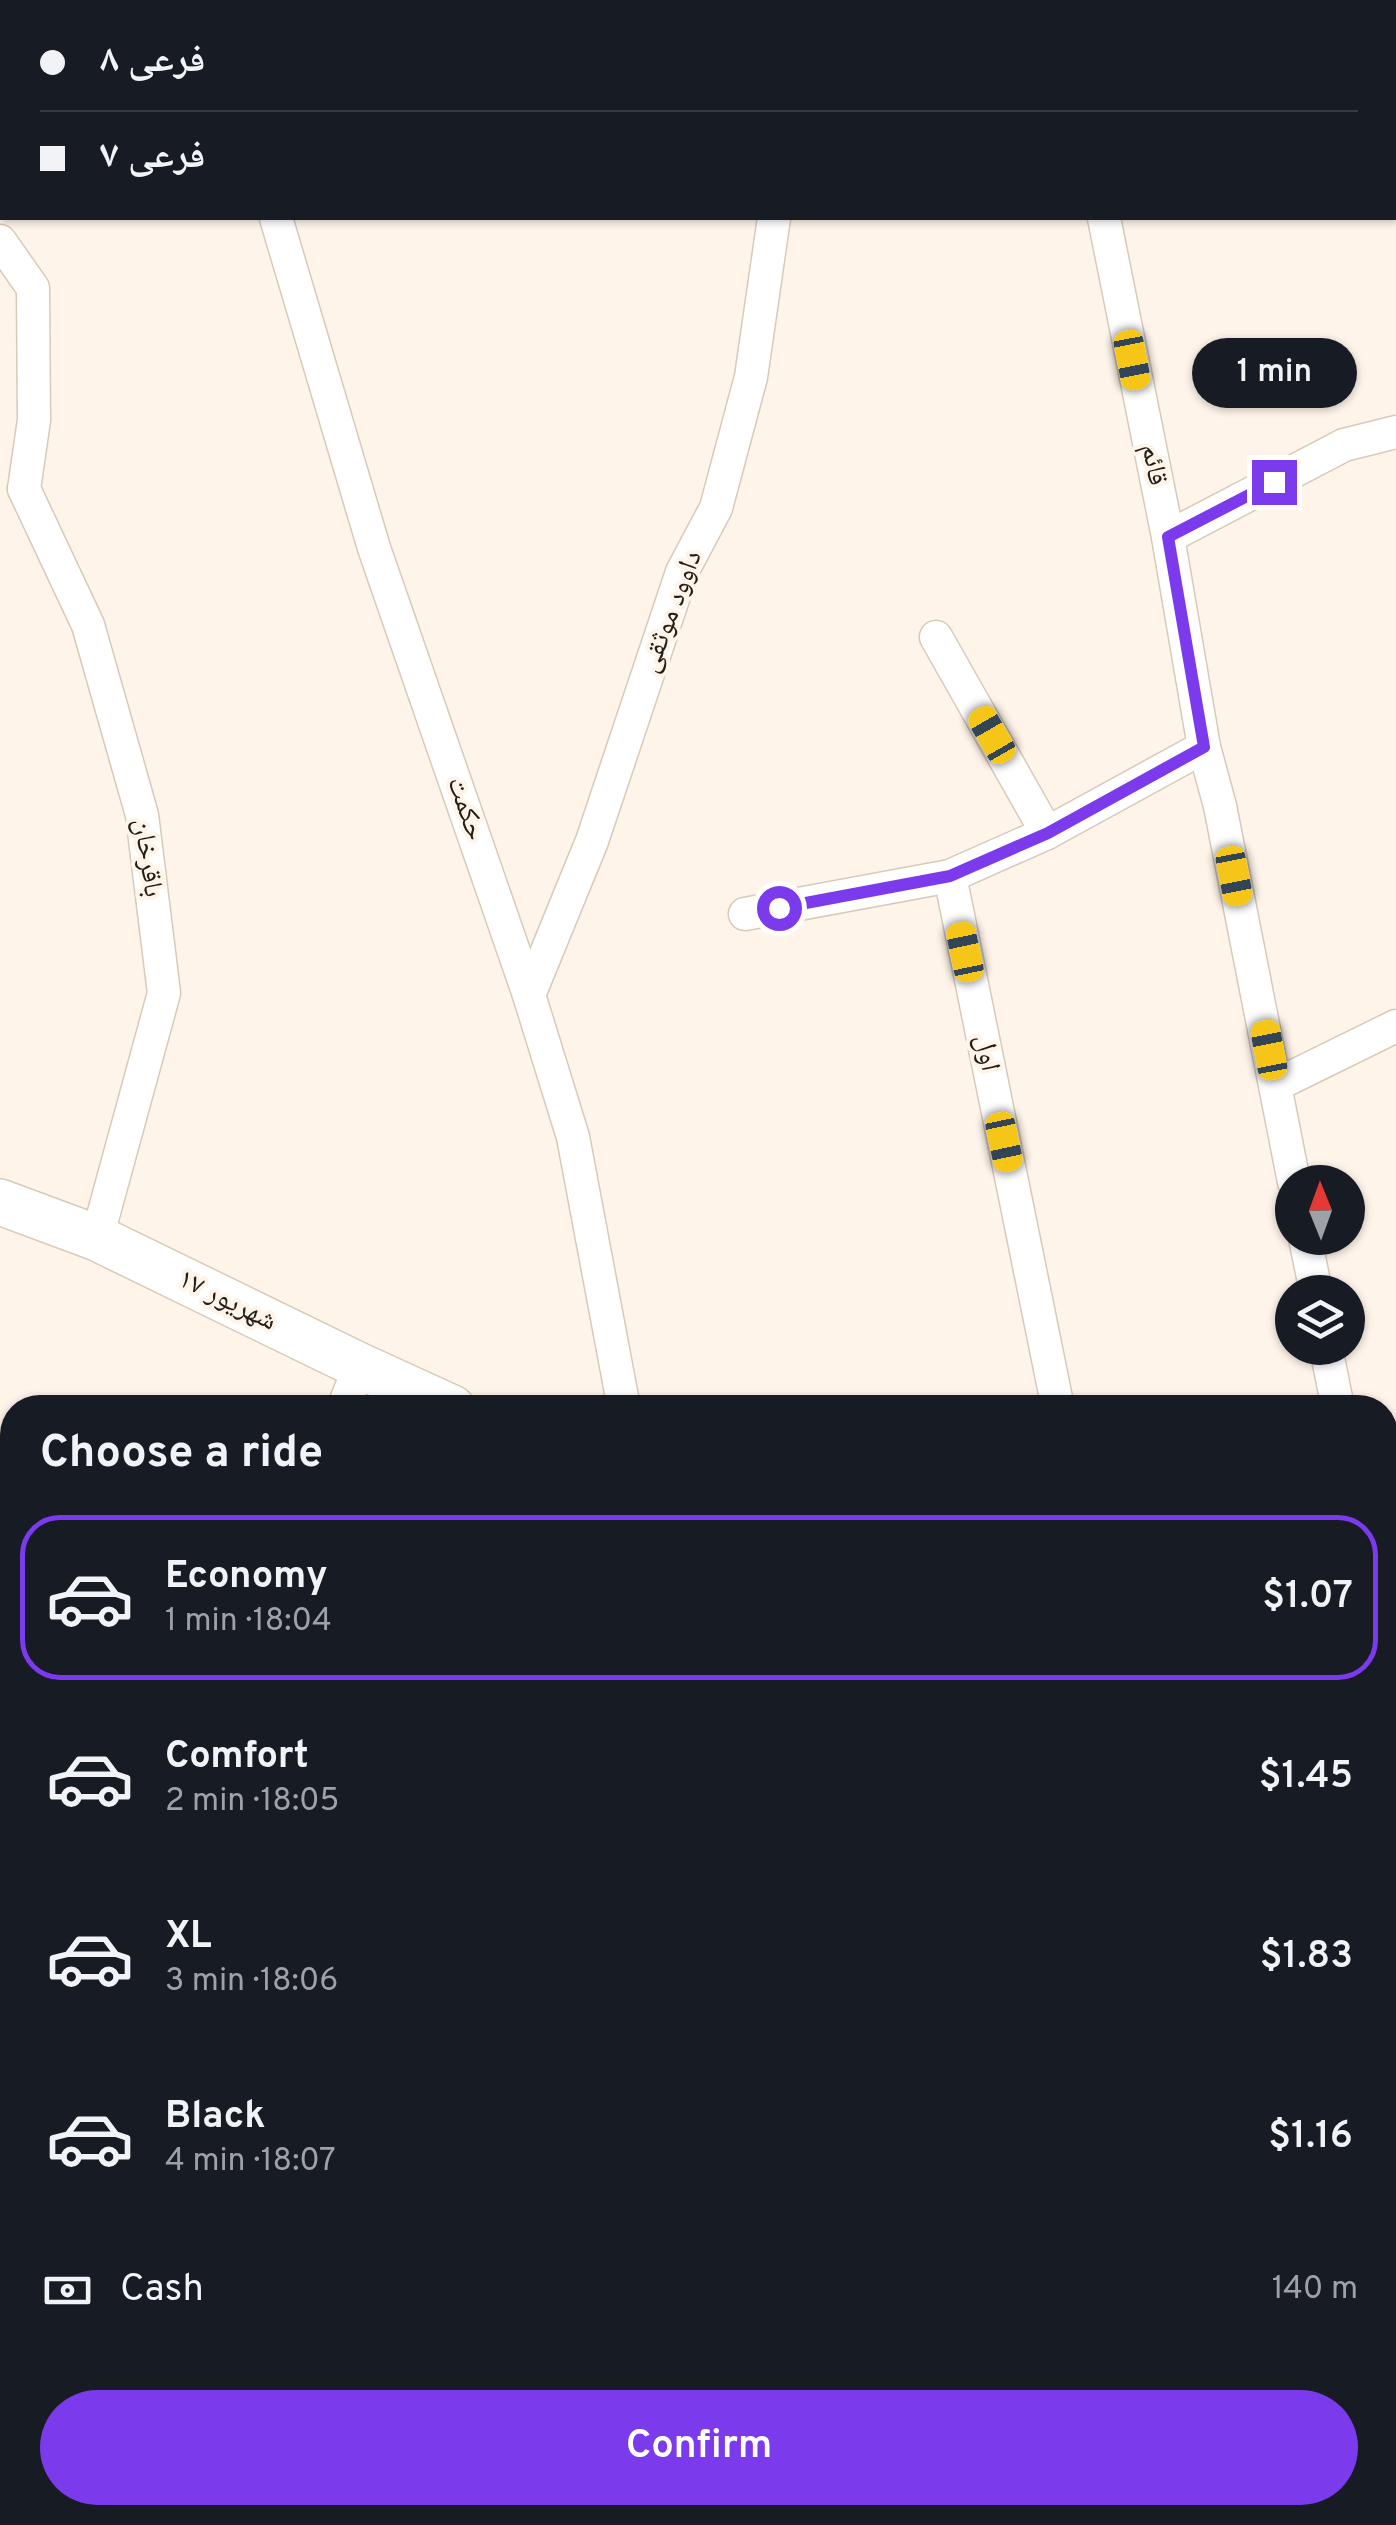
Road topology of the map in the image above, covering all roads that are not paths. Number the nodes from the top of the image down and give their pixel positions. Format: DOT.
graph roads {
  1 [pos="277,220"];
  2 [pos="774,220"];
  3 [pos="1104,220"];
  4 [pos="0,242"];
  5 [pos="1396,432"];
  6 [pos="12,487"];
  7 [pos="1168,537"];
  8 [pos="936,637"];
  9 [pos="1204,747"];
  10 [pos="1048,833"];
  11 [pos="950,876"];
  12 [pos="745,914"];
  13 [pos="529,996"];
  14 [pos="1396,1026"];
  15 [pos="1276,1085"];
  16 [pos="1291,1165"];
  17 [pos="0,1202"];
  18 [pos="96,1238"];
  19 [pos="1329,1365"];
  20 [pos="360,1366"];
  21 [pos="348,1395"];
  22 [pos="424,1395"];
  23 [pos="622,1395"];
  24 [pos="1055,1395"];
  25 [pos="1335,1395"];
  1 -- 13 [label="street, حکمت"];
  2 -- 13 [label="street, داوود موثقی"];
  3 -- 7 [label="street, قائم"];
  4 -- 6 [label="street"];
  5 -- 7 [label="street"];
  6 -- 18 [label="street, باقرخان"];
  7 -- 9 [label="street, قائم"];
  8 -- 10 [label="street"];
  9 -- 10 [label="street"];
  9 -- 15 [label="street, قائم"];
  10 -- 11 [label="street"];
  11 -- 12 [label="street"];
  11 -- 24 [label="street, اول"];
  13 -- 23 [label="street, حکمت"];
  14 -- 15 [label="street"];
  15 -- 16 [label="street, قائم"];
  17 -- 18 [label="street, ۱۷ شهریور"];
  18 -- 20 [label="street, ۱۷ شهریور"];
  19 -- 25 [label="street"];
  20 -- 21 [label="street"];
  20 -- 22 [label="street, ۱۷ شهریور"];
}
